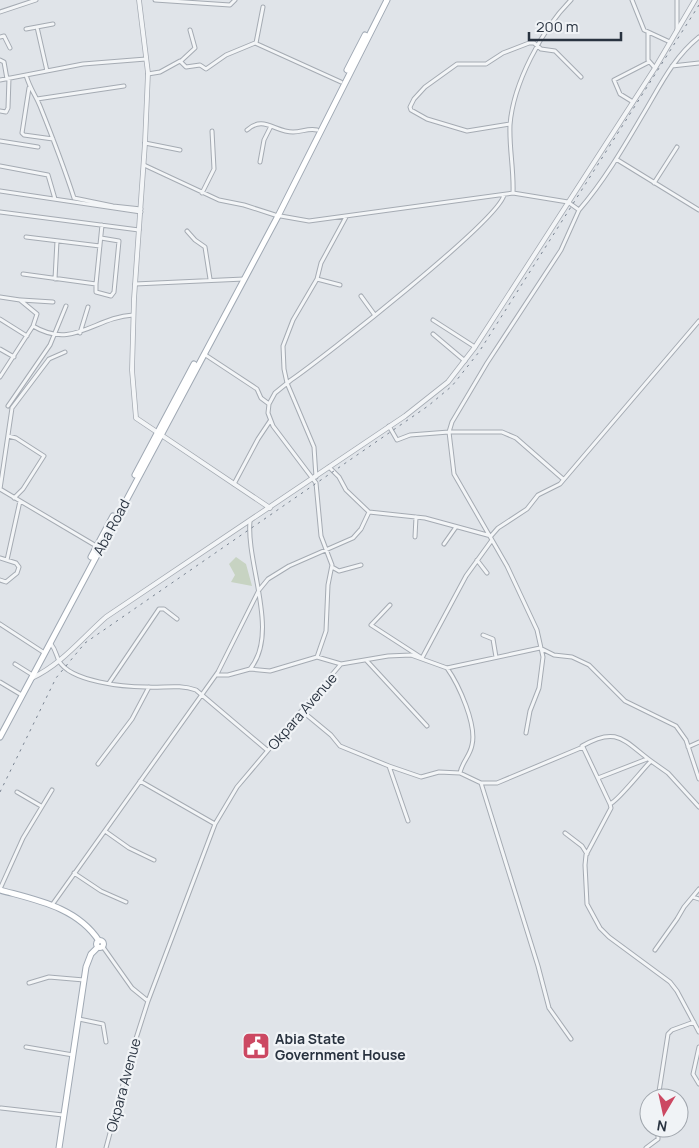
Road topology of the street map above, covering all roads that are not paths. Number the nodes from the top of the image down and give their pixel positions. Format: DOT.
graph roads {
  1 [pos="36,0"];
  2 [pos="139,0"];
  3 [pos="155,0"];
  4 [pos="235,0"];
  5 [pos="571,0"];
  6 [pos="632,0"];
  7 [pos="677,0"];
  8 [pos="695,0"];
  9 [pos="168,1"];
  10 [pos="384,2"];
  11 [pos="264,7"];
  12 [pos="0,12"];
  13 [pos="53,24"];
  14 [pos="37,26"];
  15 [pos="26,29"];
  16 [pos="190,30"];
  17 [pos="648,32"];
  18 [pos="677,32"];
  19 [pos="0,37"];
  20 [pos="699,37"];
  21 [pos="256,43"];
  22 [pos="671,43"];
  23 [pos="538,46"];
  24 [pos="10,48"];
  25 [pos="147,59"];
  26 [pos="0,60"];
  27 [pos="181,61"];
  28 [pos="649,62"];
  29 [pos="699,63"];
  30 [pos="671,66"];
  31 [pos="655,68"];
  32 [pos="46,71"];
  33 [pos="148,74"];
  34 [pos="26,75"];
  35 [pos="581,77"];
  36 [pos="8,79"];
  37 [pos="0,80"];
  38 [pos="341,82"];
  39 [pos="124,86"];
  40 [pos="30,88"];
  41 [pos="37,99"];
  42 [pos="633,102"];
  43 [pos="0,111"];
  44 [pos="510,124"];
  45 [pos="271,126"];
  46 [pos="247,130"];
  47 [pos="317,130"];
  48 [pos="212,131"];
  49 [pos="24,135"];
  50 [pos="53,139"];
  51 [pos="0,141"];
  52 [pos="146,143"];
  53 [pos="23,144"];
  54 [pos="38,147"];
  55 [pos="678,147"];
  56 [pos="180,150"];
  57 [pos="616,158"];
  58 [pos="260,162"];
  59 [pos="623,164"];
  60 [pos="144,165"];
  61 [pos="612,165"];
  62 [pos="0,166"];
  63 [pos="654,183"];
  64 [pos="0,191"];
  65 [pos="202,192"];
  66 [pos="513,193"];
  67 [pos="504,195"];
  68 [pos="55,200"];
  69 [pos="568,202"];
  70 [pos="579,210"];
  71 [pos="699,210"];
  72 [pos="141,211"];
  73 [pos="0,212"];
  74 [pos="276,215"];
  75 [pos="346,216"];
  76 [pos="102,225"];
  77 [pos="139,230"];
  78 [pos="187,231"];
  79 [pos="26,238"];
  80 [pos="101,238"];
  81 [pos="57,241"];
  82 [pos="100,246"];
  83 [pos="23,274"];
  84 [pos="55,279"];
  85 [pos="210,279"];
  86 [pos="317,279"];
  87 [pos="241,281"];
  88 [pos="96,284"];
  89 [pos="135,284"];
  90 [pos="340,285"];
  91 [pos="361,296"];
  92 [pos="0,297"];
  93 [pos="20,300"];
  94 [pos="54,302"];
  95 [pos="66,306"];
  96 [pos="88,307"];
  97 [pos="374,314"];
  98 [pos="133,316"];
  99 [pos="221,317"];
  100 [pos="0,319"];
  101 [pos="433,320"];
  102 [pos="699,321"];
  103 [pos="33,326"];
  104 [pos="80,333"];
  105 [pos="433,334"];
  106 [pos="54,335"];
  107 [pos="27,336"];
  108 [pos="475,347"];
  109 [pos="0,350"];
  110 [pos="65,352"];
  111 [pos="203,354"];
  112 [pos="14,358"];
  113 [pos="465,362"];
  114 [pos="0,377"];
  115 [pos="287,383"];
  116 [pos="269,404"];
  117 [pos="8,406"];
  118 [pos="270,420"];
  119 [pos="389,426"];
  120 [pos="449,432"];
  121 [pos="158,433"];
  122 [pos="8,436"];
  123 [pos="329,467"];
  124 [pos="314,478"];
  125 [pos="563,479"];
  126 [pos="234,484"];
  127 [pos="0,489"];
  128 [pos="14,498"];
  129 [pos="20,501"];
  130 [pos="270,508"];
  131 [pos="369,512"];
  132 [pos="416,517"];
  133 [pos="250,521"];
  134 [pos="456,527"];
  135 [pos="415,536"];
  136 [pos="492,538"];
  137 [pos="444,544"];
  138 [pos="98,547"];
  139 [pos="325,548"];
  140 [pos="0,558"];
  141 [pos="7,560"];
  142 [pos="477,560"];
  143 [pos="361,565"];
  144 [pos="332,567"];
  145 [pos="487,573"];
  146 [pos="0,580"];
  147 [pos="259,590"];
  148 [pos="390,605"];
  149 [pos="177,619"];
  150 [pos="0,624"];
  151 [pos="482,635"];
  152 [pos="51,644"];
  153 [pos="540,648"];
  154 [pos="42,652"];
  155 [pos="317,657"];
  156 [pos="496,657"];
  157 [pos="422,658"];
  158 [pos="367,661"];
  159 [pos="60,662"];
  160 [pos="15,664"];
  161 [pos="341,664"];
  162 [pos="447,668"];
  163 [pos="250,669"];
  164 [pos="216,675"];
  165 [pos="32,676"];
  166 [pos="0,682"];
  167 [pos="108,683"];
  168 [pos="149,687"];
  169 [pos="203,693"];
  170 [pos="20,694"];
  171 [pos="302,711"];
  172 [pos="427,726"];
  173 [pos="0,730"];
  174 [pos="526,733"];
  175 [pos="0,736"];
  176 [pos="699,742"];
  177 [pos="582,746"];
  178 [pos="688,746"];
  179 [pos="267,750"];
  180 [pos="647,758"];
  181 [pos="651,761"];
  182 [pos="98,764"];
  183 [pos="390,766"];
  184 [pos="460,773"];
  185 [pos="598,778"];
  186 [pos="699,779"];
  187 [pos="140,781"];
  188 [pos="481,783"];
  189 [pos="52,790"];
  190 [pos="17,792"];
  191 [pos="610,804"];
  192 [pos="41,806"];
  193 [pos="699,807"];
  194 [pos="408,821"];
  195 [pos="215,824"];
  196 [pos="104,831"];
  197 [pos="565,833"];
  198 [pos="587,854"];
  199 [pos="154,860"];
  200 [pos="74,873"];
  201 [pos="699,889"];
  202 [pos="0,890"];
  203 [pos="693,897"];
  204 [pos="699,899"];
  205 [pos="126,902"];
  206 [pos="52,905"];
  207 [pos="100,945"];
  208 [pos="655,950"];
  209 [pos="84,980"];
  210 [pos="29,983"];
  211 [pos="148,1001"];
  212 [pos="78,1019"];
  213 [pos="694,1022"];
  214 [pos="699,1032"];
  215 [pos="571,1039"];
  216 [pos="106,1042"];
  217 [pos="699,1046"];
  218 [pos="26,1047"];
  219 [pos="73,1055"];
  220 [pos="699,1084"];
  221 [pos="660,1088"];
  222 [pos="1,1108"];
  223 [pos="64,1116"];
  224 [pos="658,1138"];
  225 [pos="59,1148"];
  226 [pos="106,1148"];
  227 [pos="646,1148"];
  1 -- 12 [label="street"];
  2 -- 25 [label="street"];
  3 -- 9 [label="street"];
  4 -- 9 [label="street"];
  5 -- 23 [label="street"];
  6 -- 17 [label="street"];
  7 -- 18 [label="street"];
  8 -- 18 [label="street"];
  10 -- 38 [label="main road"];
  10 -- 74 [label="main road"];
  11 -- 21 [label="street"];
  13 -- 14 [label="street"];
  14 -- 15 [label="street"];
  14 -- 32 [label="street"];
  16 -- 27 [label="street"];
  17 -- 22 [label="street"];
  17 -- 28 [label="street"];
  18 -- 22 [label="street"];
  19 -- 24 [label="street"];
  20 -- 30 [label="street"];
  21 -- 27 [label="street"];
  21 -- 38 [label="street"];
  22 -- 31 [label="street"];
  23 -- 35 [label="street"];
  23 -- 44 [label="street"];
  23 -- 44 [label="street"];
  25 -- 32 [label="street"];
  25 -- 33 [label="street"];
  26 -- 36 [label="street"];
  27 -- 33 [label="street"];
  28 -- 31 [label="street"];
  28 -- 42 [label="street"];
  29 -- 30 [label="street"];
  30 -- 57 [label="street"];
  31 -- 42 [label="street"];
  32 -- 34 [label="street"];
  33 -- 52 [label="street"];
  34 -- 36 [label="street"];
  34 -- 40 [label="street"];
  36 -- 37 [label="street"];
  36 -- 43 [label="street"];
  38 -- 47 [label="main road"];
  39 -- 41 [label="street"];
  40 -- 41 [label="street"];
  40 -- 49 [label="street"];
  41 -- 50 [label="street"];
  42 -- 69 [label="street"];
  44 -- 66 [label="street"];
  45 -- 46 [label="street"];
  45 -- 47 [label="street"];
  45 -- 58 [label="street"];
  47 -- 74 [label="main road"];
  48 -- 65 [label="street"];
  49 -- 50 [label="street"];
  49 -- 53 [label="street"];
  50 -- 72 [label="street"];
  51 -- 53 [label="street"];
  52 -- 56 [label="street"];
  52 -- 60 [label="street"];
  53 -- 54 [label="street"];
  55 -- 63 [label="street"];
  57 -- 59 [label="street"];
  57 -- 61 [label="street"];
  59 -- 61 [label="street"];
  59 -- 63 [label="street"];
  60 -- 65 [label="street"];
  60 -- 72 [label="street"];
  61 -- 70 [label="street"];
  62 -- 68 [label="street"];
  63 -- 71 [label="street"];
  64 -- 68 [label="street"];
  65 -- 74 [label="street"];
  66 -- 67 [label="street"];
  66 -- 69 [label="street"];
  67 -- 75 [label="street"];
  67 -- 97 [label="street"];
  68 -- 72 [label="street"];
  69 -- 70 [label="street"];
  69 -- 108 [label="street"];
  70 -- 120 [label="street"];
  72 -- 77 [label="street"];
  73 -- 76 [label="street"];
  74 -- 75 [label="street"];
  74 -- 87 [label="main road"];
  75 -- 86 [label="street"];
  76 -- 77 [label="street"];
  76 -- 80 [label="street"];
  77 -- 89 [label="street"];
  78 -- 85 [label="street"];
  79 -- 81 [label="street"];
  80 -- 82 [label="street"];
  80 -- 88 [label="street"];
  81 -- 82 [label="street"];
  81 -- 84 [label="street"];
  82 -- 88 [label="street"];
  83 -- 84 [label="street"];
  84 -- 88 [label="street"];
  85 -- 87 [label="street"];
  85 -- 89 [label="street"];
  86 -- 90 [label="street"];
  86 -- 115 [label="street"];
  87 -- 99 [label="main road"];
  89 -- 98 [label="street"];
  91 -- 97 [label="street"];
  92 -- 93 [label="street"];
  93 -- 94 [label="street"];
  93 -- 103 [label="street"];
  95 -- 106 [label="street"];
  96 -- 104 [label="street"];
  97 -- 115 [label="street"];
  98 -- 104 [label="street"];
  98 -- 121 [label="street"];
  99 -- 111 [label="main road, Aba Road"];
  99 -- 121 [label="main road, Aba Road"];
  100 -- 107 [label="street"];
  101 -- 108 [label="street"];
  102 -- 125 [label="street"];
  103 -- 106 [label="street"];
  103 -- 107 [label="street"];
  104 -- 106 [label="street"];
  105 -- 113 [label="street"];
  106 -- 117 [label="street"];
  107 -- 112 [label="street"];
  108 -- 113 [label="street"];
  109 -- 112 [label="street"];
  110 -- 122 [label="street"];
  111 -- 116 [label="street"];
  111 -- 121 [label="main road, Aba Road"];
  112 -- 114 [label="street"];
  113 -- 119 [label="street"];
  115 -- 116 [label="street"];
  115 -- 124 [label="street"];
  116 -- 118 [label="street"];
  118 -- 124 [label="street"];
  118 -- 126 [label="street"];
  119 -- 120 [label="street"];
  119 -- 123 [label="street"];
  120 -- 125 [label="street"];
  120 -- 136 [label="street"];
  121 -- 126 [label="street"];
  121 -- 138 [label="main road, Aba Road"];
  122 -- 127 [label="street"];
  122 -- 128 [label="street"];
  123 -- 124 [label="street"];
  123 -- 131 [label="street"];
  124 -- 130 [label="street"];
  124 -- 139 [label="street"];
  125 -- 136 [label="street"];
  126 -- 130 [label="street"];
  127 -- 128 [label="street"];
  128 -- 129 [label="street"];
  129 -- 138 [label="street"];
  129 -- 141 [label="street"];
  130 -- 133 [label="street"];
  131 -- 132 [label="street"];
  131 -- 139 [label="street"];
  132 -- 134 [label="street"];
  132 -- 135 [label="street"];
  133 -- 147 [label="street"];
  133 -- 159 [label="street"];
  134 -- 136 [label="street"];
  134 -- 137 [label="street"];
  136 -- 142 [label="street"];
  136 -- 153 [label="street"];
  138 -- 152 [label="main road, Aba Road"];
  138 -- 154 [label="main road, Aba Road"];
  139 -- 144 [label="street"];
  139 -- 147 [label="street"];
  140 -- 141 [label="street"];
  141 -- 146 [label="street"];
  142 -- 145 [label="street"];
  142 -- 157 [label="street"];
  143 -- 144 [label="street"];
  144 -- 155 [label="street"];
  147 -- 163 [label="street"];
  147 -- 164 [label="street"];
  148 -- 157 [label="street"];
  149 -- 167 [label="street"];
  150 -- 154 [label="street"];
  151 -- 156 [label="street"];
  152 -- 159 [label="street"];
  152 -- 165 [label="main road, Aba Road"];
  153 -- 156 [label="street"];
  153 -- 174 [label="street"];
  153 -- 178 [label="street"];
  154 -- 165 [label="main road, Aba Road"];
  155 -- 161 [label="street"];
  155 -- 163 [label="street"];
  156 -- 162 [label="street"];
  157 -- 158 [label="street, Okpara Avenue"];
  157 -- 162 [label="street, Okpara Avenue"];
  158 -- 161 [label="street, Okpara Avenue"];
  158 -- 172 [label="street"];
  159 -- 165 [label="street"];
  159 -- 167 [label="street"];
  160 -- 165 [label="street"];
  161 -- 171 [label="street, Okpara Avenue"];
  162 -- 184 [label="street"];
  163 -- 164 [label="street"];
  164 -- 169 [label="street"];
  165 -- 170 [label="main road, Aba Road"];
  165 -- 175 [label="main road, Aba Road"];
  166 -- 170 [label="street"];
  167 -- 168 [label="street"];
  168 -- 169 [label="street"];
  168 -- 182 [label="street"];
  169 -- 179 [label="street"];
  169 -- 187 [label="street"];
  170 -- 173 [label="main road, Aba Road"];
  171 -- 179 [label="street, Okpara Avenue"];
  171 -- 183 [label="street"];
  176 -- 178 [label="street"];
  177 -- 180 [label="street"];
  177 -- 185 [label="street"];
  177 -- 188 [label="street"];
  178 -- 186 [label="street"];
  179 -- 195 [label="street, Okpara Avenue"];
  180 -- 181 [label="street"];
  180 -- 185 [label="street"];
  181 -- 191 [label="street"];
  181 -- 193 [label="street"];
  183 -- 184 [label="street"];
  183 -- 194 [label="street"];
  184 -- 188 [label="street"];
  185 -- 191 [label="street"];
  187 -- 195 [label="street"];
  187 -- 196 [label="street"];
  188 -- 215 [label="street"];
  189 -- 192 [label="street"];
  190 -- 192 [label="street"];
  191 -- 198 [label="street"];
  192 -- 202 [label="street"];
  195 -- 211 [label="street, Okpara Avenue"];
  196 -- 199 [label="street"];
  196 -- 200 [label="street"];
  197 -- 198 [label="street"];
  198 -- 213 [label="street"];
  200 -- 205 [label="street"];
  200 -- 206 [label="street"];
  201 -- 203 [label="street"];
  202 -- 206 [label="main road"];
  203 -- 204 [label="street"];
  203 -- 208 [label="street"];
  206 -- 207 [label="main road"];
  207 -- 209 [label="main road"];
  207 -- 211 [label="street"];
  209 -- 210 [label="street"];
  209 -- 212 [label="main road"];
  211 -- 226 [label="street, Okpara Avenue"];
  212 -- 216 [label="street"];
  212 -- 219 [label="main road"];
  213 -- 214 [label="street"];
  213 -- 221 [label="street"];
  217 -- 220 [label="street"];
  218 -- 219 [label="street"];
  219 -- 223 [label="main road"];
  222 -- 223 [label="street"];
  223 -- 225 [label="main road"];
  224 -- 227 [label="street"];
}
